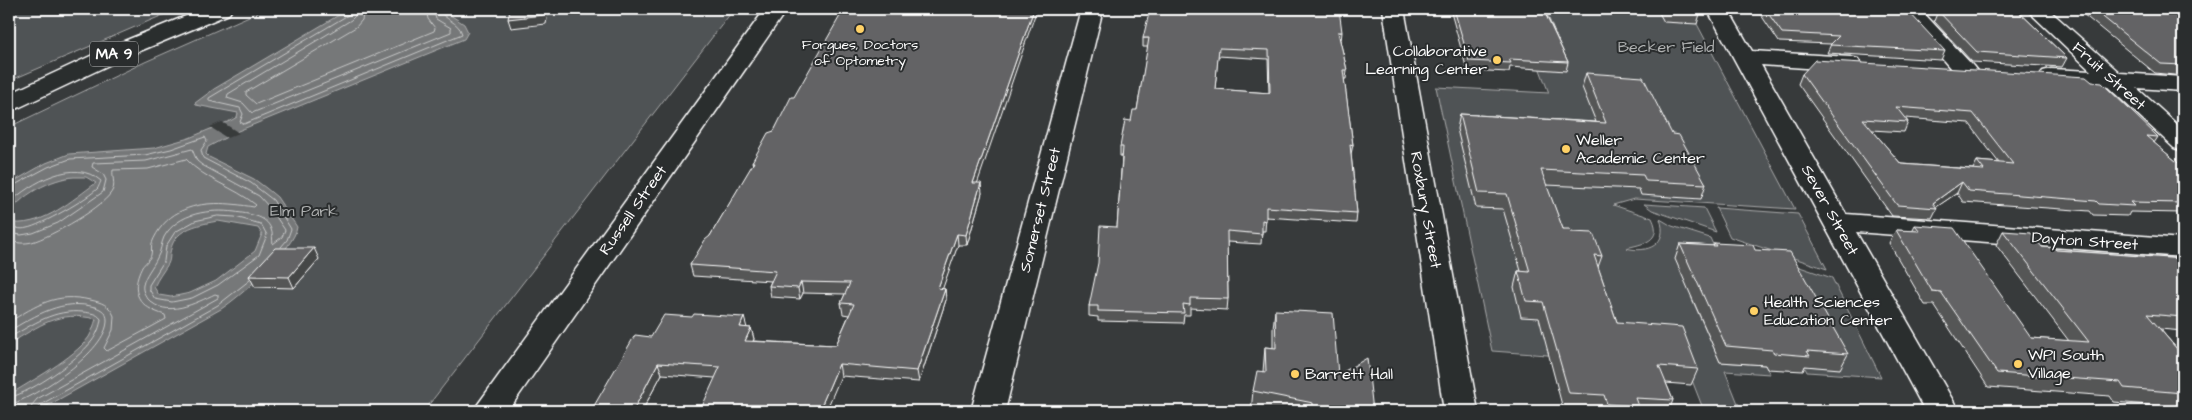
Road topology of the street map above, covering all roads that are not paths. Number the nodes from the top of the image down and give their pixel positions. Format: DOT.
graph roads {
  1 [pos="220,9"];
  2 [pos="776,9"];
  3 [pos="1092,9"];
  4 [pos="1393,9"];
  5 [pos="1718,9"];
  6 [pos="1909,9"];
  7 [pos="2036,9"];
  8 [pos="1745,57"];
  9 [pos="1869,65"];
  10 [pos="1932,69"];
  11 [pos="2032,75"];
  12 [pos="2113,80"];
  13 [pos="2183,84"];
  14 [pos="9,103"];
  15 [pos="2183,143"];
  16 [pos="1836,222"];
  17 [pos="2183,248"];
  18 [pos="490,411"];
  19 [pos="988,411"];
  20 [pos="1462,411"];
  21 [pos="1942,411"];
  1 -- 14 [label="main road, MA 9"];
  2 -- 18 [label="main road, Russell Street"];
  3 -- 19 [label="main road, Somerset Street"];
  4 -- 20 [label="main road, Roxbury Street"];
  5 -- 8 [label="main road, Sever Street"];
  6 -- 10 [label="main road"];
  7 -- 12 [label="main road, Fruit Street"];
  8 -- 9 [label="main road"];
  8 -- 16 [label="main road, Sever Street"];
  11 -- 12 [label="main road"];
  12 -- 13 [label="main road"];
  12 -- 15 [label="main road, Fruit Street"];
  16 -- 17 [label="main road, Dayton Street"];
  16 -- 21 [label="main road, Sever Street"];
}
